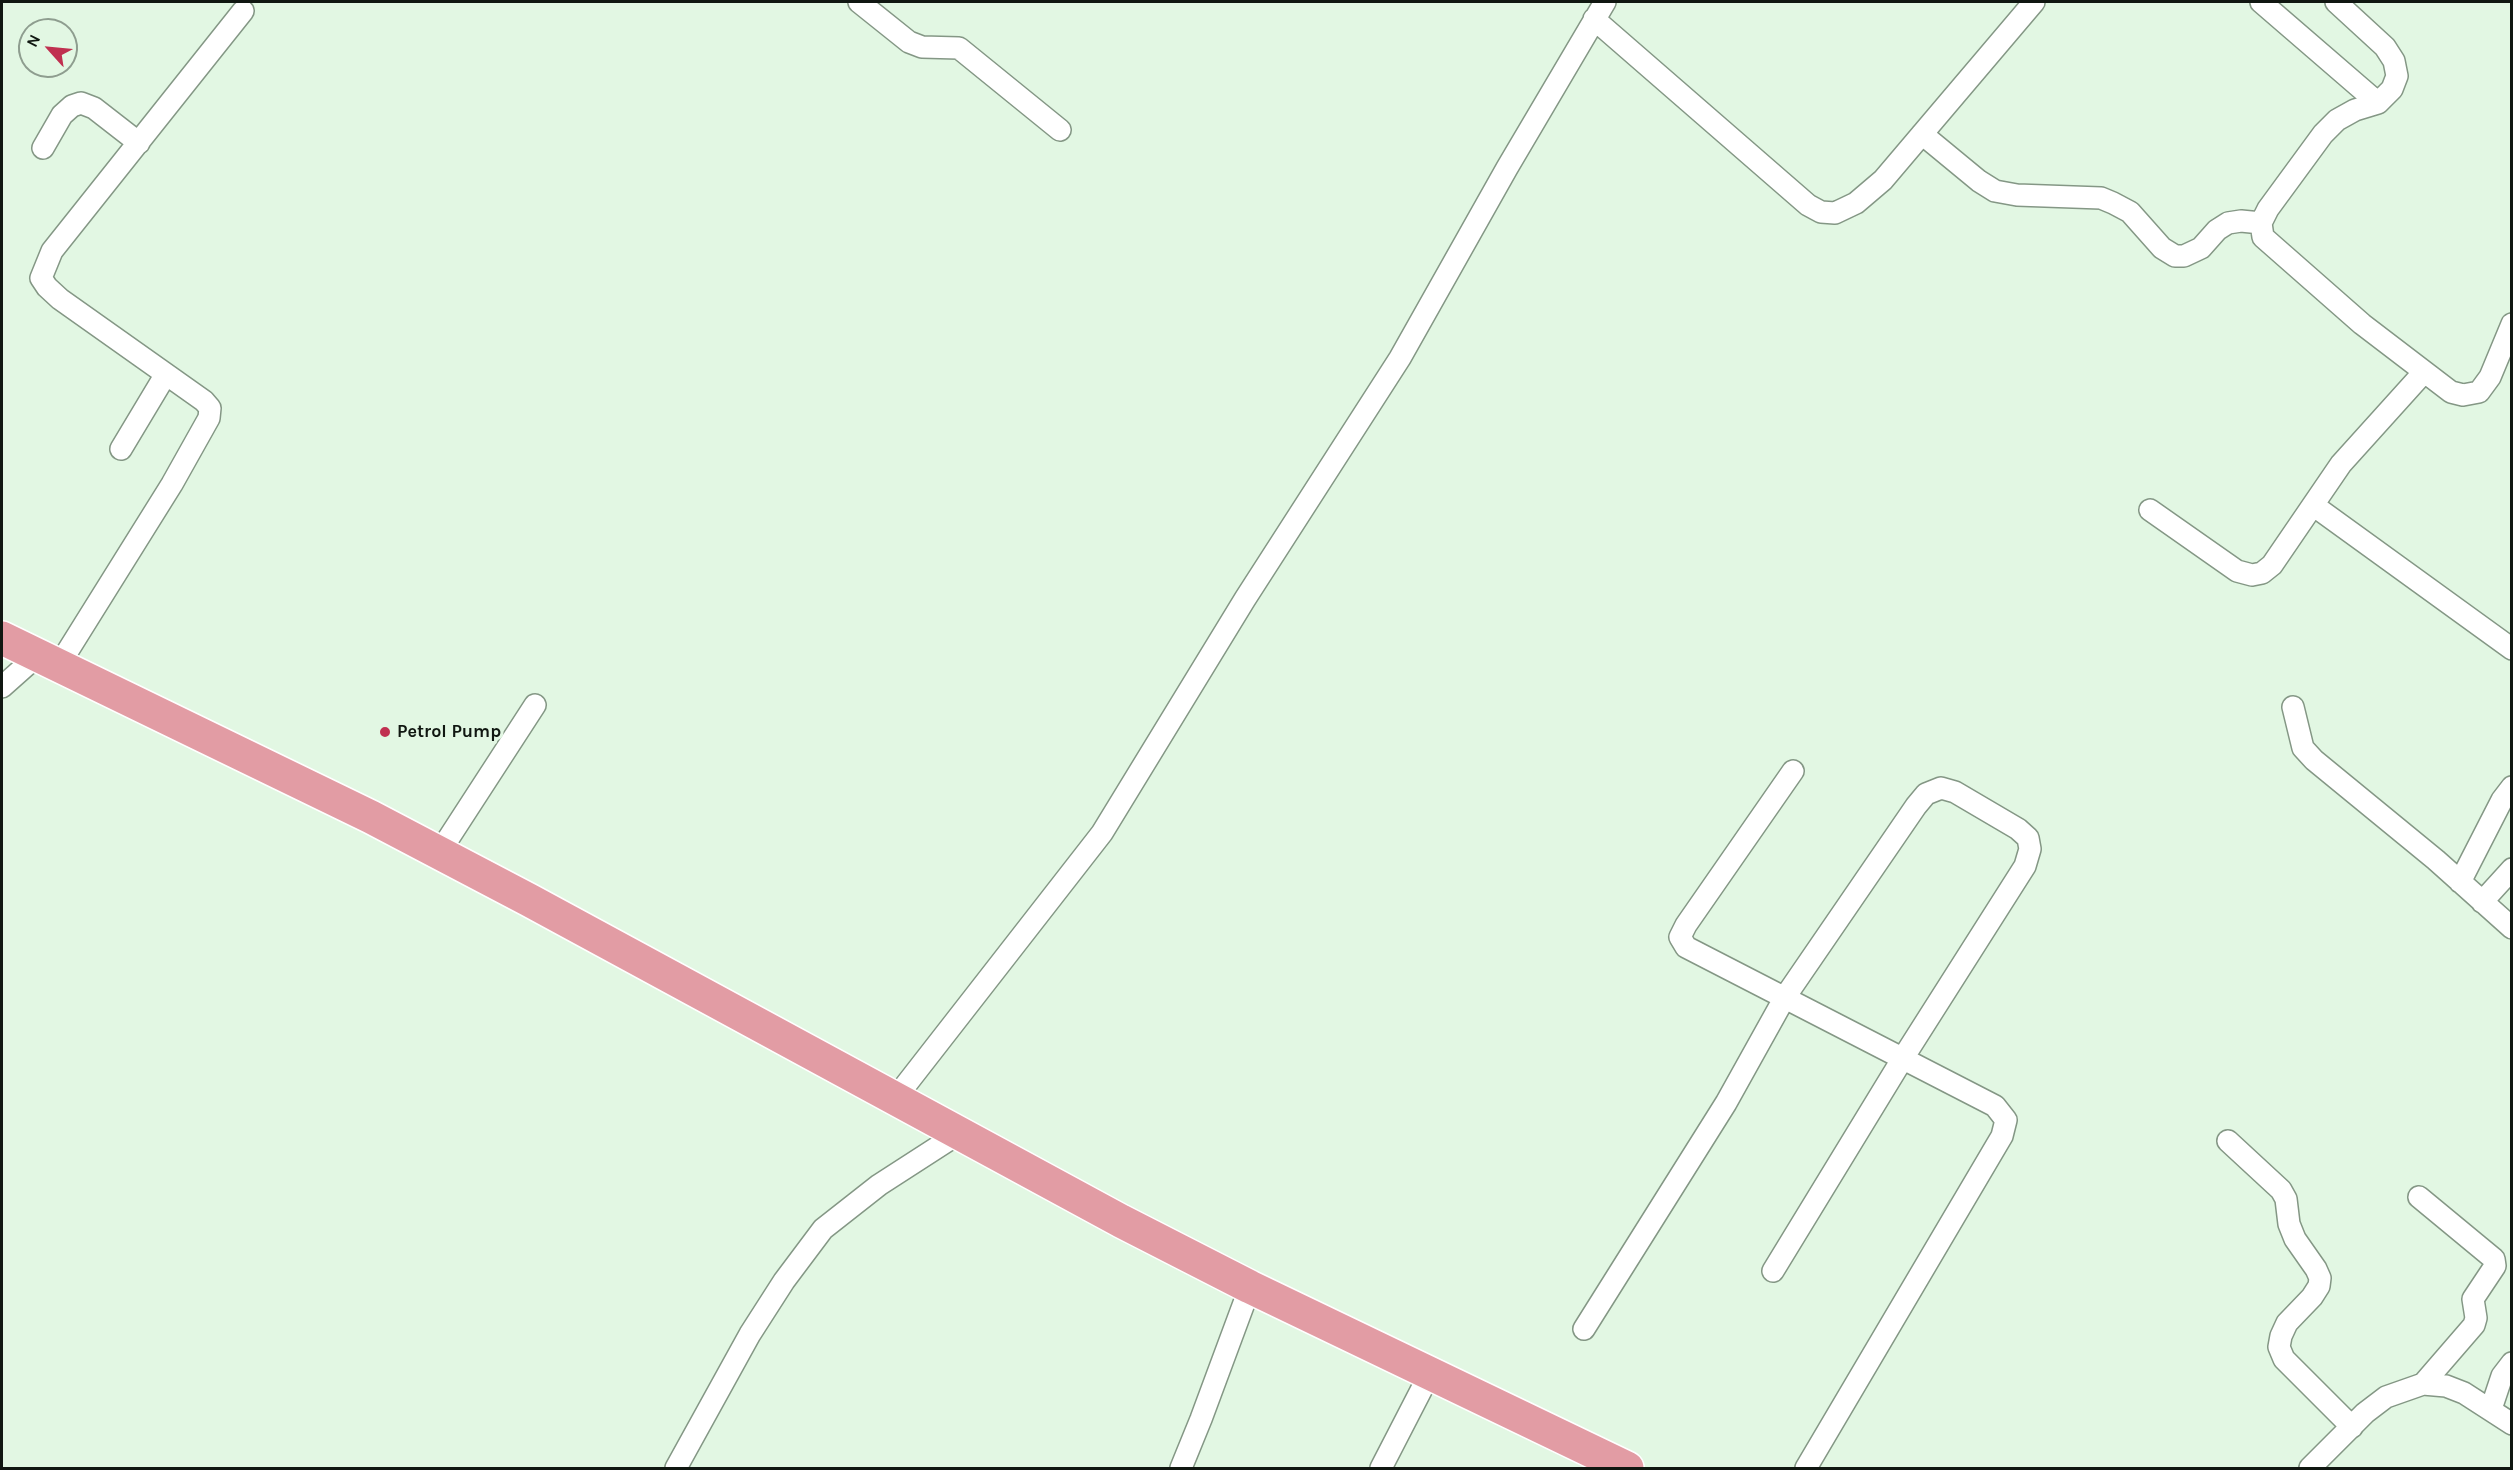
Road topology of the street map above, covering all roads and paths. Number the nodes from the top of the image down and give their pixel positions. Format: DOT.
graph roads {
  1 [pos="859,2"];
  2 [pos="2034,2"];
  3 [pos="2261,2"];
  4 [pos="2336,2"];
  5 [pos="1599,10"];
  6 [pos="243,11"];
  7 [pos="2378,102"];
  8 [pos="1060,130"];
  9 [pos="1922,134"];
  10 [pos="139,143"];
  11 [pos="43,148"];
  12 [pos="2261,223"];
  13 [pos="2511,324"];
  14 [pos="2424,372"];
  15 [pos="166,374"];
  16 [pos="121,449"];
  17 [pos="2313,505"];
  18 [pos="2150,510"];
  19 [pos="2,638"];
  20 [pos="2511,649"];
  21 [pos="49,660"];
  22 [pos="2,687"];
  23 [pos="535,705"];
  24 [pos="2293,707"];
  25 [pos="1793,771"];
  26 [pos="2511,788"];
  27 [pos="440,853"];
  28 [pos="2511,869"];
  29 [pos="2460,882"];
  30 [pos="2482,902"];
  31 [pos="2511,928"];
  32 [pos="1785,997"];
  33 [pos="1903,1058"];
  34 [pos="894,1100"];
  35 [pos="958,1134"];
  36 [pos="2228,1141"];
  37 [pos="2420,1197"];
  38 [pos="1773,1271"];
  39 [pos="1250,1287"];
  40 [pos="1584,1329"];
  41 [pos="2511,1363"];
  42 [pos="1430,1373"];
  43 [pos="2423,1384"];
  44 [pos="2491,1409"];
  45 [pos="2511,1424"];
  46 [pos="2352,1426"];
  47 [pos="676,1468"];
  48 [pos="1181,1468"];
  49 [pos="1381,1468"];
  50 [pos="1627,1468"];
  51 [pos="1806,1468"];
  52 [pos="2310,1468"];
  1 -- 8 [label="street"];
  2 -- 9 [label="street"];
  3 -- 7 [label="street"];
  4 -- 7 [label="street"];
  5 -- 9 [label="street"];
  5 -- 34 [label="street"];
  6 -- 10 [label="street"];
  7 -- 12 [label="street"];
  9 -- 12 [label="street"];
  10 -- 11 [label="street"];
  10 -- 15 [label="street"];
  12 -- 14 [label="street"];
  13 -- 14 [label="street"];
  14 -- 17 [label="street"];
  15 -- 16 [label="street"];
  15 -- 21 [label="street"];
  17 -- 18 [label="street"];
  17 -- 20 [label="street"];
  19 -- 21 [label="highway"];
  21 -- 22 [label="street"];
  21 -- 27 [label="highway"];
  23 -- 27 [label="street"];
  24 -- 29 [label="street"];
  25 -- 32 [label="street"];
  26 -- 29 [label="street"];
  27 -- 34 [label="highway"];
  28 -- 30 [label="street"];
  29 -- 30 [label="street"];
  30 -- 31 [label="street"];
  32 -- 33 [label="street"];
  32 -- 33 [label="street"];
  32 -- 40 [label="street"];
  33 -- 38 [label="street"];
  33 -- 51 [label="street"];
  34 -- 35 [label="highway"];
  35 -- 39 [label="highway"];
  35 -- 47 [label="street"];
  36 -- 46 [label="street"];
  37 -- 43 [label="street"];
  39 -- 42 [label="highway"];
  39 -- 48 [label="street"];
  41 -- 44 [label="street"];
  42 -- 49 [label="street"];
  42 -- 50 [label="highway"];
  43 -- 44 [label="street"];
  43 -- 46 [label="street"];
  44 -- 45 [label="street"];
  46 -- 52 [label="street"];
}
